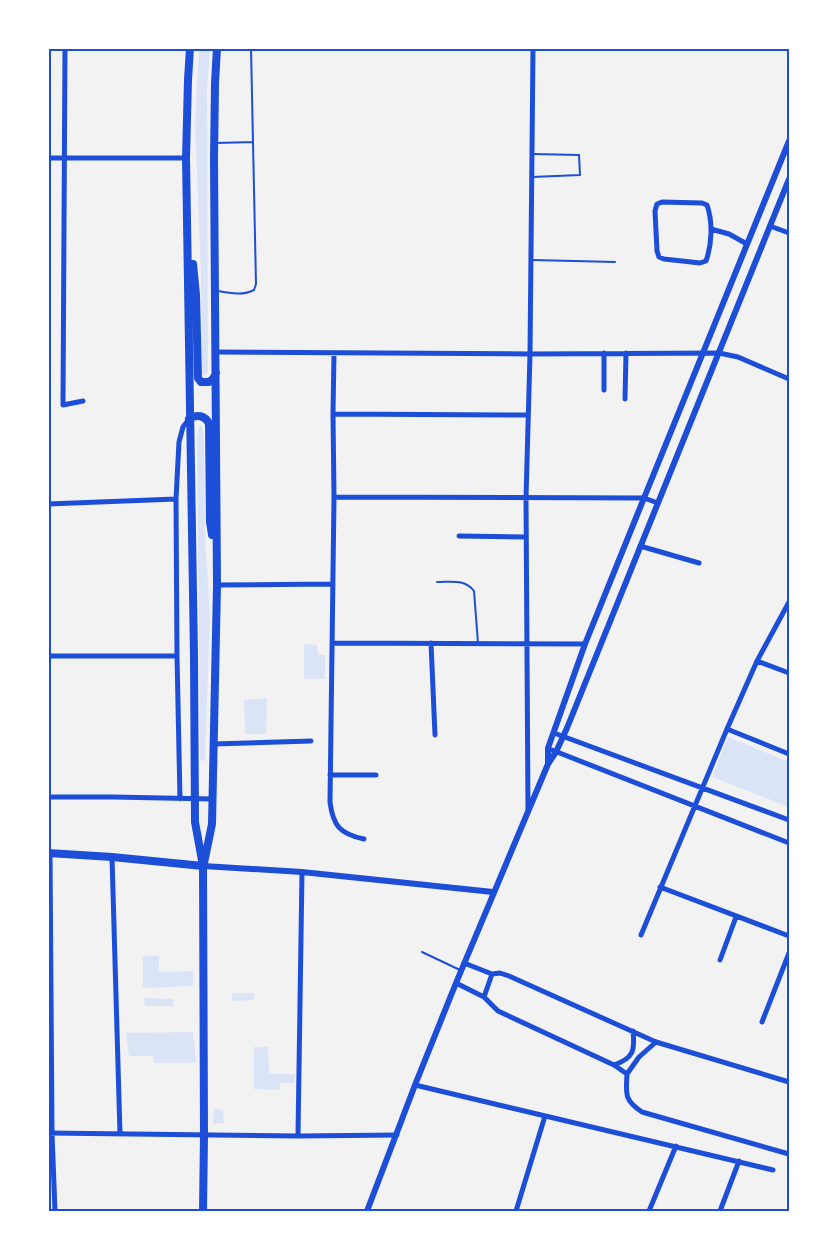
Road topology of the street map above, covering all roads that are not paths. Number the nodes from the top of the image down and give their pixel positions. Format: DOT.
graph roads {
  1 [pos="66,48"];
  2 [pos="190,48"];
  3 [pos="217,48"];
  4 [pos="251,48"];
  5 [pos="533,48"];
  6 [pos="789,141"];
  7 [pos="252,142"];
  8 [pos="214,143"];
  9 [pos="532,154"];
  10 [pos="48,158"];
  11 [pos="186,158"];
  12 [pos="64,159"];
  13 [pos="777,172"];
  14 [pos="532,177"];
  15 [pos="789,179"];
  16 [pos="188,225"];
  17 [pos="770,226"];
  18 [pos="711,229"];
  19 [pos="789,232"];
  20 [pos="747,244"];
  21 [pos="530,260"];
  22 [pos="615,262"];
  23 [pos="215,291"];
  24 [pos="216,352"];
  25 [pos="719,352"];
  26 [pos="334,353"];
  27 [pos="604,353"];
  28 [pos="626,353"];
  29 [pos="704,353"];
  30 [pos="530,354"];
  31 [pos="216,372"];
  32 [pos="789,379"];
  33 [pos="604,390"];
  34 [pos="625,399"];
  35 [pos="83,401"];
  36 [pos="333,414"];
  37 [pos="528,415"];
  38 [pos="189,419"];
  39 [pos="334,497"];
  40 [pos="526,498"];
  41 [pos="644,498"];
  42 [pos="176,500"];
  43 [pos="658,503"];
  44 [pos="48,504"];
  45 [pos="459,536"];
  46 [pos="526,537"];
  47 [pos="640,546"];
  48 [pos="699,563"];
  49 [pos="217,565"];
  50 [pos="437,582"];
  51 [pos="333,584"];
  52 [pos="217,585"];
  53 [pos="789,602"];
  54 [pos="333,643"];
  55 [pos="431,643"];
  56 [pos="478,643"];
  57 [pos="526,643"];
  58 [pos="585,644"];
  59 [pos="48,656"];
  60 [pos="177,656"];
  61 [pos="757,661"];
  62 [pos="789,673"];
  63 [pos="727,729"];
  64 [pos="554,733"];
  65 [pos="435,735"];
  66 [pos="563,737"];
  67 [pos="311,741"];
  68 [pos="213,744"];
  69 [pos="548,748"];
  70 [pos="556,752"];
  71 [pos="789,754"];
  72 [pos="548,764"];
  73 [pos="330,775"];
  74 [pos="376,775"];
  75 [pos="702,787"];
  76 [pos="48,797"];
  77 [pos="180,799"];
  78 [pos="195,800"];
  79 [pos="213,800"];
  80 [pos="694,806"];
  81 [pos="528,810"];
  82 [pos="789,820"];
  83 [pos="364,839"];
  84 [pos="789,843"];
  85 [pos="49,853"];
  86 [pos="112,857"];
  87 [pos="203,866"];
  88 [pos="302,872"];
  89 [pos="660,887"];
  90 [pos="493,892"];
  91 [pos="736,916"];
  92 [pos="641,935"];
  93 [pos="789,936"];
  94 [pos="422,952"];
  95 [pos="789,953"];
  96 [pos="720,960"];
  97 [pos="464,963"];
  98 [pos="461,970"];
  99 [pos="492,974"];
  100 [pos="456,983"];
  101 [pos="484,997"];
  102 [pos="762,1022"];
  103 [pos="633,1031"];
  104 [pos="656,1042"];
  105 [pos="614,1065"];
  106 [pos="627,1074"];
  107 [pos="789,1082"];
  108 [pos="415,1085"];
  109 [pos="545,1116"];
  110 [pos="50,1133"];
  111 [pos="120,1134"];
  112 [pos="204,1135"];
  113 [pos="397,1135"];
  114 [pos="298,1136"];
  115 [pos="676,1146"];
  116 [pos="789,1154"];
  117 [pos="739,1161"];
  118 [pos="773,1170"];
  119 [pos="55,1211"];
  120 [pos="203,1211"];
  121 [pos="367,1211"];
  122 [pos="516,1211"];
  123 [pos="649,1211"];
  124 [pos="720,1211"];
  1 -- 12 [label="street"];
  2 -- 11 [label="main road"];
  3 -- 8 [label="main road"];
  4 -- 7 [label="lane"];
  5 -- 9 [label="street"];
  6 -- 13 [label="street"];
  7 -- 8 [label="lane"];
  7 -- 23 [label="lane"];
  8 -- 23 [label="main road"];
  9 -- 14 [label="street"];
  9 -- 14 [label="lane"];
  10 -- 12 [label="street"];
  11 -- 12 [label="street"];
  11 -- 16 [label="main road"];
  12 -- 35 [label="street"];
  13 -- 15 [label="street"];
  13 -- 20 [label="street"];
  14 -- 21 [label="street"];
  15 -- 17 [label="street"];
  16 -- 31 [label="main road"];
  16 -- 38 [label="main road"];
  17 -- 19 [label="street"];
  17 -- 25 [label="street"];
  18 -- 18 [label="street"];
  18 -- 20 [label="street"];
  20 -- 29 [label="street"];
  21 -- 22 [label="lane"];
  21 -- 30 [label="street"];
  23 -- 24 [label="main road"];
  24 -- 26 [label="street"];
  24 -- 31 [label="main road"];
  25 -- 29 [label="street"];
  25 -- 32 [label="street"];
  25 -- 43 [label="street"];
  26 -- 30 [label="street"];
  26 -- 36 [label="street"];
  27 -- 28 [label="street"];
  27 -- 30 [label="street"];
  27 -- 33 [label="street"];
  28 -- 29 [label="street"];
  28 -- 34 [label="street"];
  29 -- 41 [label="street"];
  30 -- 37 [label="street"];
  31 -- 49 [label="main road"];
  36 -- 37 [label="street"];
  36 -- 39 [label="street"];
  37 -- 40 [label="street"];
  38 -- 42 [label="street"];
  38 -- 49 [label="main road"];
  38 -- 78 [label="main road"];
  39 -- 40 [label="street"];
  39 -- 51 [label="street"];
  40 -- 41 [label="street"];
  40 -- 46 [label="street"];
  41 -- 43 [label="street"];
  41 -- 58 [label="street"];
  42 -- 44 [label="street"];
  42 -- 60 [label="street"];
  43 -- 47 [label="street"];
  45 -- 46 [label="street"];
  46 -- 57 [label="street"];
  47 -- 48 [label="street"];
  47 -- 66 [label="street"];
  49 -- 52 [label="main road"];
  50 -- 56 [label="lane"];
  51 -- 52 [label="street"];
  51 -- 54 [label="street"];
  52 -- 68 [label="main road"];
  53 -- 61 [label="street"];
  54 -- 55 [label="street"];
  54 -- 73 [label="street"];
  55 -- 56 [label="street"];
  55 -- 65 [label="street"];
  56 -- 57 [label="street"];
  57 -- 58 [label="street"];
  57 -- 81 [label="street"];
  58 -- 64 [label="street"];
  59 -- 60 [label="street"];
  60 -- 77 [label="street"];
  61 -- 62 [label="street"];
  61 -- 63 [label="street"];
  63 -- 71 [label="street"];
  63 -- 75 [label="street"];
  64 -- 66 [label="street"];
  64 -- 69 [label="street"];
  66 -- 70 [label="street"];
  66 -- 75 [label="street"];
  67 -- 68 [label="street"];
  68 -- 79 [label="main road"];
  69 -- 70 [label="street"];
  69 -- 72 [label="street"];
  70 -- 72 [label="street"];
  70 -- 80 [label="street"];
  72 -- 81 [label="street"];
  73 -- 74 [label="street"];
  73 -- 83 [label="street"];
  75 -- 80 [label="street"];
  75 -- 82 [label="street"];
  76 -- 77 [label="street"];
  77 -- 78 [label="street"];
  78 -- 79 [label="street"];
  78 -- 87 [label="main road"];
  79 -- 87 [label="main road"];
  80 -- 84 [label="street"];
  80 -- 89 [label="street"];
  81 -- 90 [label="street"];
  85 -- 86 [label="main road"];
  85 -- 110 [label="street"];
  86 -- 87 [label="main road"];
  86 -- 111 [label="street"];
  87 -- 88 [label="street"];
  87 -- 112 [label="main road"];
  88 -- 90 [label="street"];
  88 -- 114 [label="street"];
  89 -- 91 [label="street"];
  89 -- 92 [label="street"];
  90 -- 97 [label="street"];
  91 -- 93 [label="street"];
  91 -- 96 [label="street"];
  94 -- 98 [label="lane"];
  95 -- 102 [label="street"];
  97 -- 98 [label="street"];
  97 -- 99 [label="street"];
  98 -- 100 [label="street"];
  99 -- 101 [label="street"];
  99 -- 103 [label="street"];
  100 -- 101 [label="street"];
  100 -- 108 [label="street"];
  101 -- 105 [label="street"];
  103 -- 104 [label="street"];
  103 -- 105 [label="street"];
  104 -- 106 [label="street"];
  104 -- 107 [label="street"];
  105 -- 106 [label="street"];
  106 -- 116 [label="street"];
  108 -- 109 [label="street"];
  108 -- 113 [label="street"];
  109 -- 115 [label="street"];
  109 -- 122 [label="street"];
  110 -- 111 [label="street"];
  110 -- 119 [label="street"];
  111 -- 112 [label="street"];
  112 -- 114 [label="street"];
  112 -- 120 [label="main road"];
  113 -- 114 [label="street"];
  113 -- 121 [label="street"];
  115 -- 117 [label="street"];
  115 -- 123 [label="street"];
  117 -- 118 [label="street"];
  117 -- 124 [label="street"];
}
